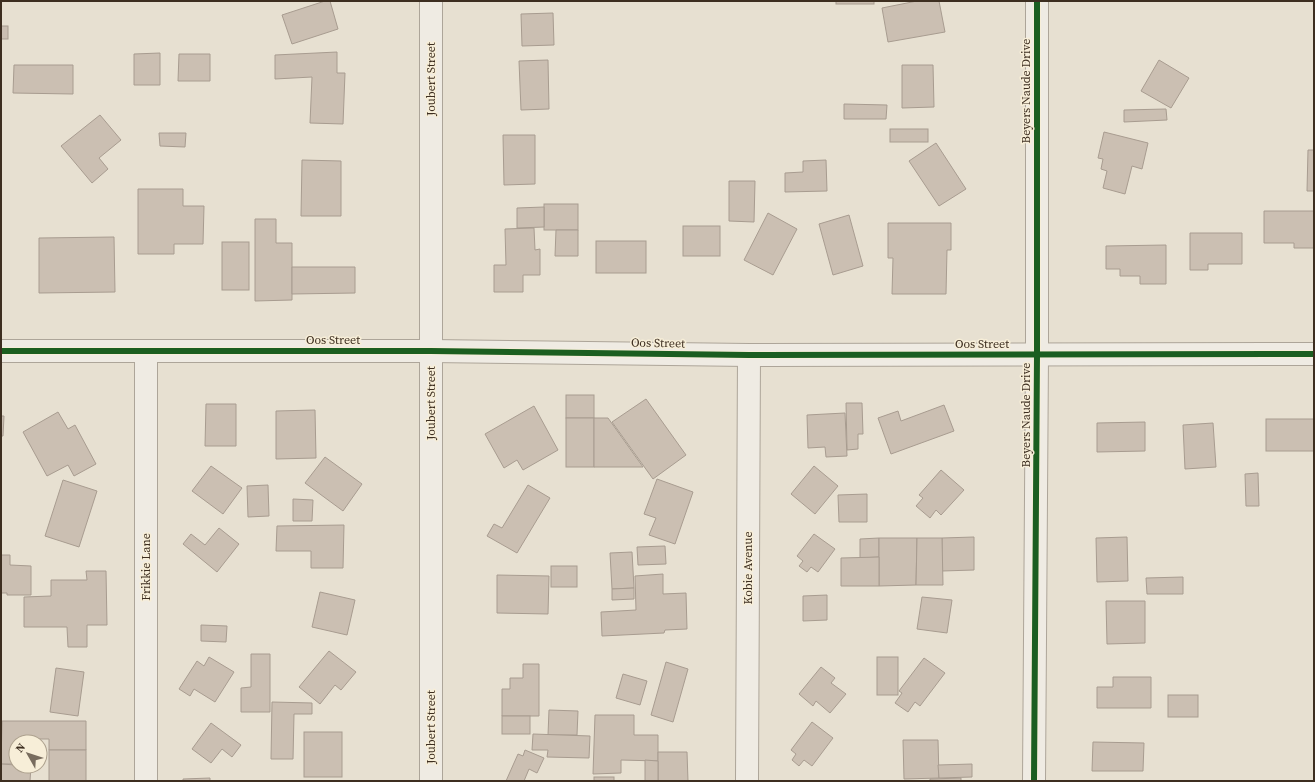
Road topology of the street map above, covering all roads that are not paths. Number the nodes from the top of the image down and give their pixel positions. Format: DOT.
graph roads {
  1 [pos="432,1"];
  2 [pos="1037,1"];
  3 [pos="1,351"];
  4 [pos="431,351"];
  5 [pos="146,352"];
  6 [pos="1314,354"];
  7 [pos="749,355"];
  8 [pos="1037,355"];
  9 [pos="146,781"];
  10 [pos="431,781"];
  11 [pos="747,781"];
  12 [pos="1034,781"];
  1 -- 4 [label="street, Joubert Street"];
  2 -- 8 [label="street, Beyers Naude Drive"];
  3 -- 5 [label="street, Oos Street"];
  4 -- 5 [label="street, Oos Street"];
  4 -- 7 [label="street, Oos Street"];
  4 -- 10 [label="street, Joubert Street"];
  5 -- 9 [label="street, Frikkie Lane"];
  6 -- 8 [label="street, Oos Street"];
  7 -- 8 [label="street, Oos Street"];
  7 -- 11 [label="street, Kobie Avenue"];
  8 -- 12 [label="street, Beyers Naude Drive"];
}
